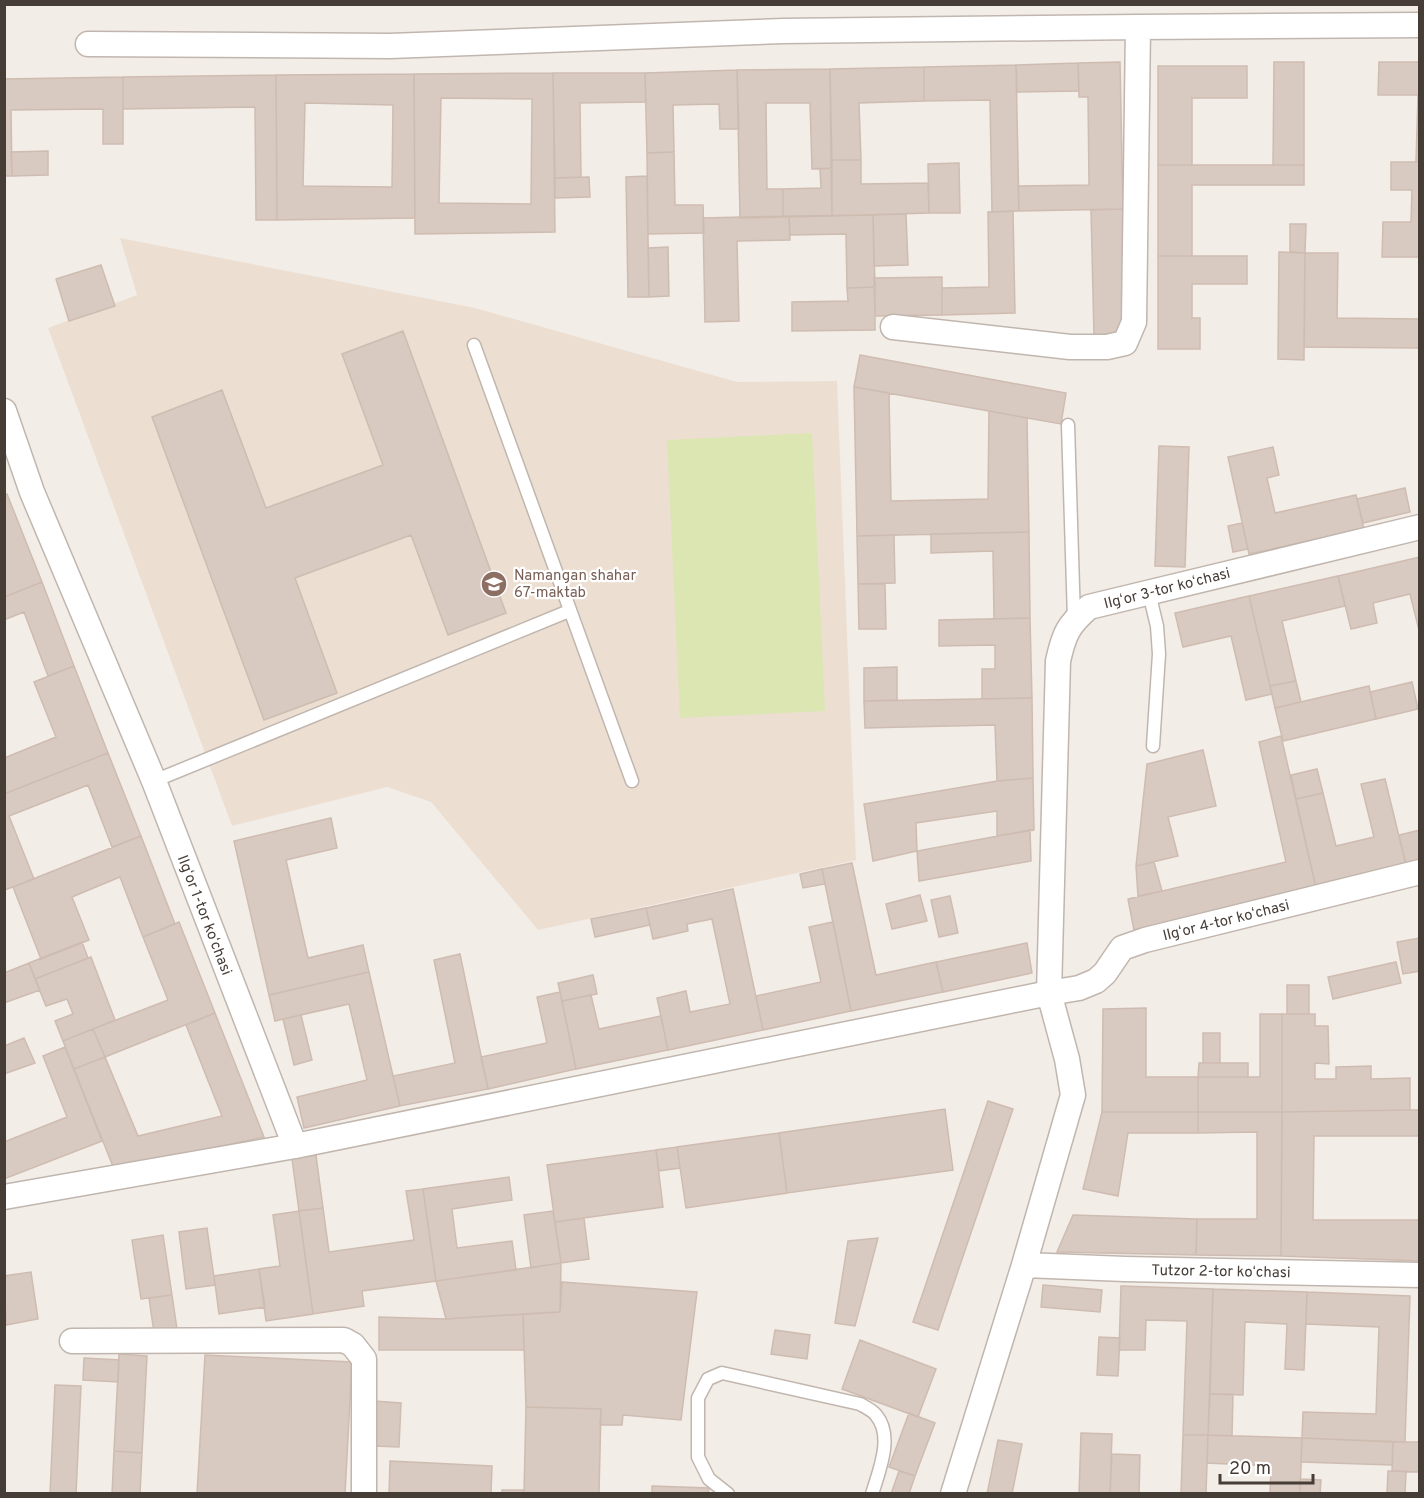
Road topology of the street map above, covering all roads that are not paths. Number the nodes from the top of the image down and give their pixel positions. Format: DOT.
graph roads {
  1 [pos="1419,25"];
  2 [pos="1138,27"];
  3 [pos="88,44"];
  4 [pos="893,327"];
  5 [pos="474,345"];
  6 [pos="4,411"];
  7 [pos="1068,425"];
  8 [pos="1419,527"];
  9 [pos="1149,593"];
  10 [pos="569,611"];
  11 [pos="1074,620"];
  12 [pos="1153,746"];
  13 [pos="154,781"];
  14 [pos="632,781"];
  15 [pos="1419,872"];
  16 [pos="1049,993"];
  17 [pos="295,1146"];
  18 [pos="4,1197"];
  19 [pos="1023,1265"];
  20 [pos="1419,1275"];
  21 [pos="72,1341"];
  22 [pos="363,1494"];
  23 [pos="728,1494"];
  24 [pos="872,1494"];
  25 [pos="953,1494"];
  1 -- 2 [label="street"];
  2 -- 3 [label="street"];
  2 -- 4 [label="street"];
  5 -- 10 [label="lane"];
  6 -- 13 [label="street, Ilgʻor 1-tor koʻchasi"];
  7 -- 11 [label="lane"];
  8 -- 9 [label="street, Ilgʻor 3-tor koʻchasi"];
  9 -- 11 [label="street, Ilgʻor 3-tor koʻchasi"];
  9 -- 12 [label="lane"];
  10 -- 13 [label="lane"];
  10 -- 14 [label="lane"];
  11 -- 16 [label="street"];
  13 -- 17 [label="street, Ilgʻor 1-tor koʻchasi"];
  15 -- 16 [label="street, Ilgʻor 4-tor koʻchasi"];
  16 -- 17 [label="street, Ilgʻor 4-tor koʻchasi"];
  16 -- 19 [label="street"];
  17 -- 18 [label="street"];
  19 -- 20 [label="street, Tutzor 2-tor koʻchasi"];
  19 -- 25 [label="street"];
  21 -- 22 [label="street"];
  23 -- 24 [label="lane"];
}
